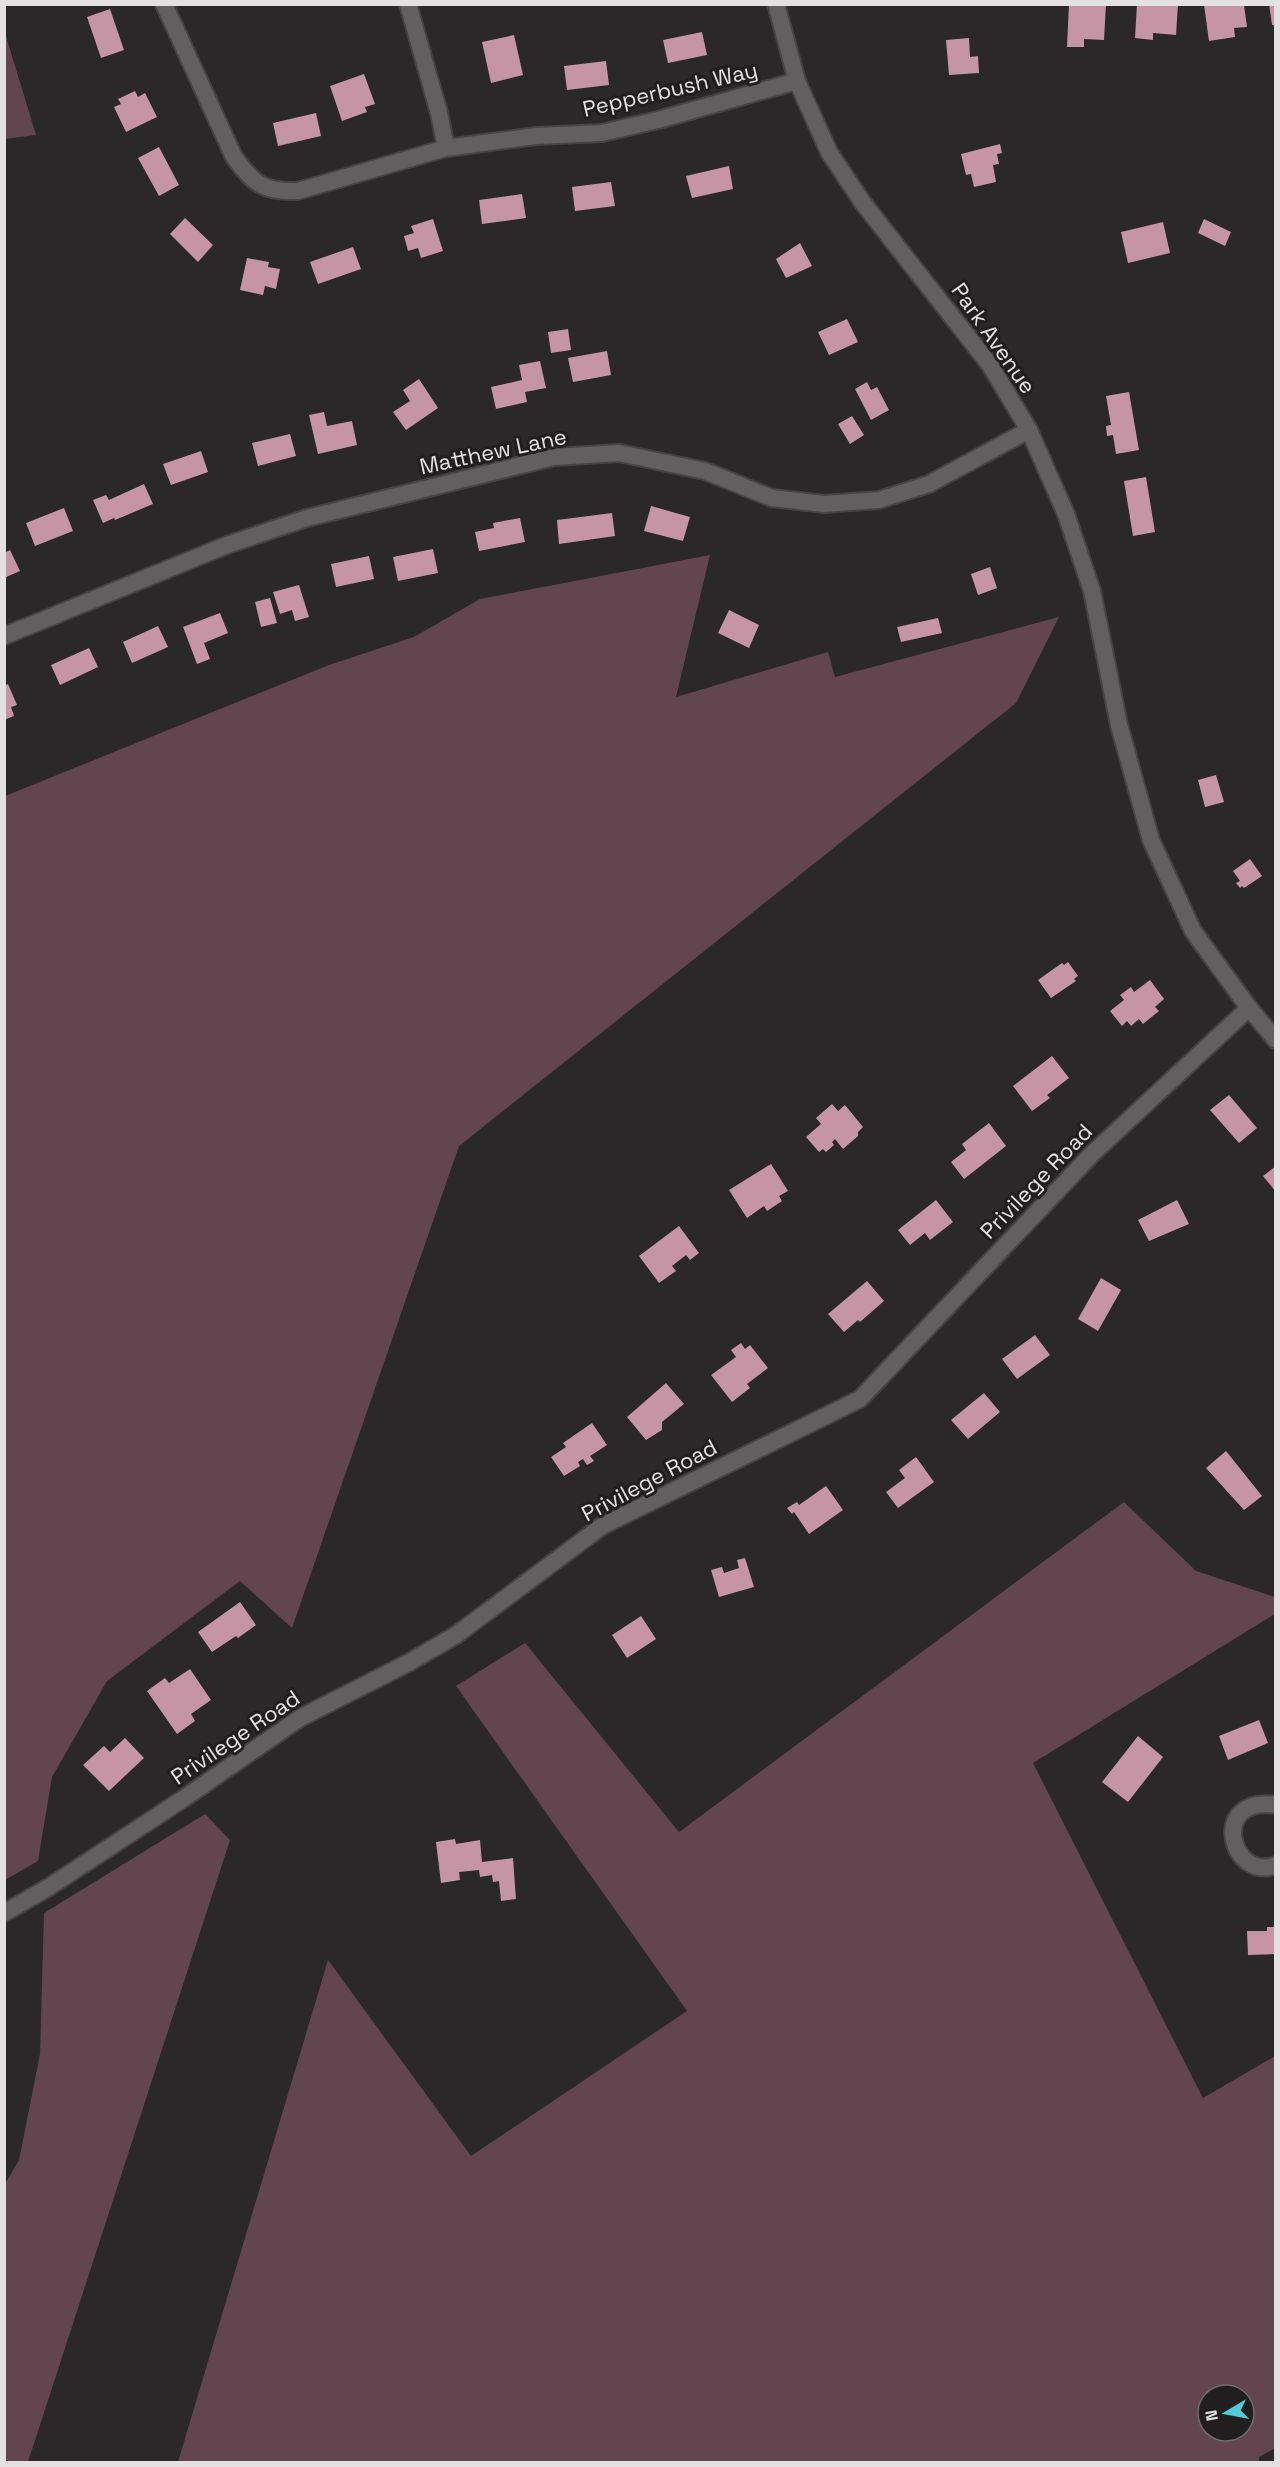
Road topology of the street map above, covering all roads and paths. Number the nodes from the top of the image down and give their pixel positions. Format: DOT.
graph roads {
  1 [pos="164,4"];
  2 [pos="408,4"];
  3 [pos="776,4"];
  4 [pos="797,81"];
  5 [pos="446,148"];
  6 [pos="1029,430"];
  7 [pos="4,636"];
  8 [pos="1249,1008"];
  9 [pos="1275,1041"];
  10 [pos="1275,1805"];
  11 [pos="1275,1865"];
  12 [pos="4,1913"];
  1 -- 5 [label="street, Pepperbush Way"];
  2 -- 5 [label="street"];
  3 -- 4 [label="street, Park Avenue"];
  4 -- 5 [label="street, Pepperbush Way"];
  4 -- 6 [label="street, Park Avenue"];
  6 -- 7 [label="street, Matthew Lane"];
  6 -- 8 [label="street, Park Avenue"];
  8 -- 9 [label="street, Park Avenue"];
  8 -- 12 [label="street, Privilege Road"];
  10 -- 11 [label="street"];
}
